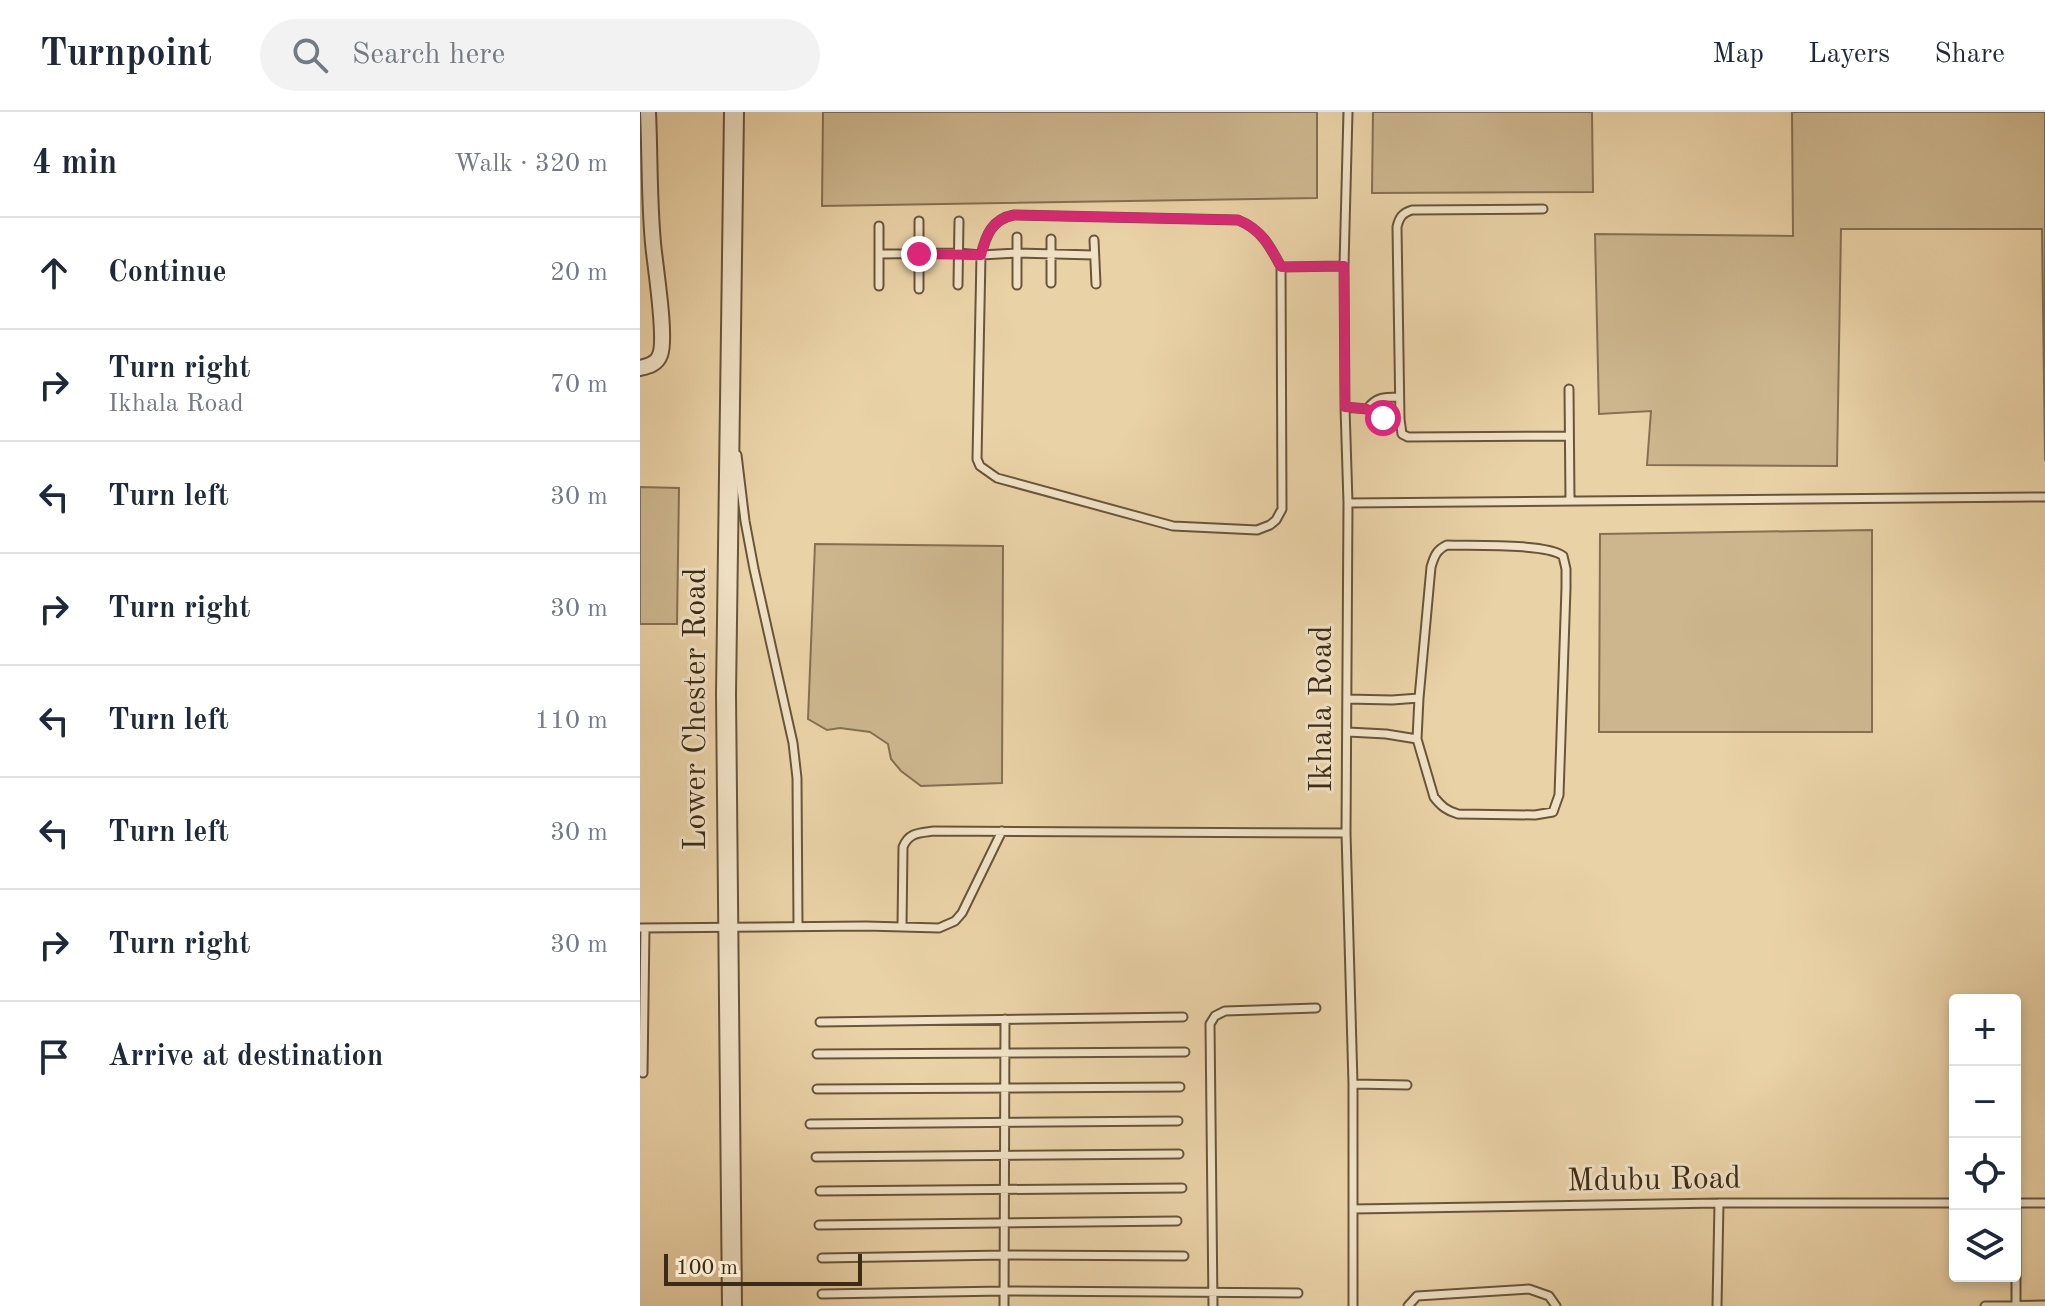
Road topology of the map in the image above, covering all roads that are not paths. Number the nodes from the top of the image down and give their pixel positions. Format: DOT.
graph roads {
  1 [pos="734,112"];
  2 [pos="1348,112"];
  3 [pos="646,114"];
  4 [pos="1543,209"];
  5 [pos="919,221"];
  6 [pos="959,221"];
  7 [pos="879,226"];
  8 [pos="1017,237"];
  9 [pos="1051,239"];
  10 [pos="646,240"];
  11 [pos="1094,240"];
  12 [pos="958,253"];
  13 [pos="1017,253"];
  14 [pos="879,254"];
  15 [pos="919,254"];
  16 [pos="1051,254"];
  17 [pos="981,255"];
  18 [pos="1094,255"];
  19 [pos="1344,266"];
  20 [pos="1281,267"];
  21 [pos="1051,283"];
  22 [pos="1096,284"];
  23 [pos="958,285"];
  24 [pos="1017,285"];
  25 [pos="879,286"];
  26 [pos="919,289"];
  27 [pos="640,368"];
  28 [pos="729,373"];
  29 [pos="1569,389"];
  30 [pos="1399,397"];
  31 [pos="1345,407"];
  32 [pos="1367,409"];
  33 [pos="1400,419"];
  34 [pos="1569,436"];
  35 [pos="2045,497"];
  36 [pos="1570,500"];
  37 [pos="1348,503"];
  38 [pos="1419,698"];
  39 [pos="1347,699"];
  40 [pos="1348,732"];
  41 [pos="1417,739"];
  42 [pos="1002,831"];
  43 [pos="1346,833"];
  44 [pos="798,926"];
  45 [pos="902,926"];
  46 [pos="727,927"];
  47 [pos="642,928"];
  48 [pos="1316,1008"];
  49 [pos="1183,1017"];
  50 [pos="1005,1019"];
  51 [pos="820,1022"];
  52 [pos="1005,1052"];
  53 [pos="1185,1052"];
  54 [pos="817,1054"];
  55 [pos="643,1073"];
  56 [pos="1353,1084"];
  57 [pos="1407,1085"];
  58 [pos="1180,1087"];
  59 [pos="1003,1088"];
  60 [pos="817,1089"];
  61 [pos="1004,1121"];
  62 [pos="1178,1121"];
  63 [pos="810,1124"];
  64 [pos="1179,1154"];
  65 [pos="1003,1155"];
  66 [pos="816,1157"];
  67 [pos="1004,1188"];
  68 [pos="1182,1188"];
  69 [pos="820,1191"];
  70 [pos="1719,1203"];
  71 [pos="1949,1203"];
  72 [pos="2021,1203"];
  73 [pos="2045,1203"];
  74 [pos="1353,1209"];
  75 [pos="2016,1210"];
  76 [pos="1177,1221"];
  77 [pos="1005,1223"];
  78 [pos="819,1225"];
  79 [pos="1005,1255"];
  80 [pos="1184,1256"];
  81 [pos="822,1258"];
  82 [pos="1004,1291"];
  83 [pos="1213,1291"];
  84 [pos="1298,1293"];
  85 [pos="822,1294"];
  86 [pos="2016,1305"];
  87 [pos="2045,1305"];
  88 [pos="732,1306"];
  89 [pos="1004,1306"];
  90 [pos="1213,1306"];
  91 [pos="1353,1306"];
  92 [pos="1408,1306"];
  93 [pos="1556,1306"];
  94 [pos="1717,1306"];
  95 [pos="1985,1306"];
  1 -- 28 [label="street, Lower Chester Road"];
  2 -- 19 [label="lane, Ikhala Road"];
  3 -- 10 [label="street"];
  4 -- 30 [label="lane"];
  5 -- 15 [label="lane"];
  6 -- 12 [label="lane"];
  7 -- 14 [label="lane"];
  8 -- 13 [label="lane"];
  9 -- 16 [label="lane"];
  10 -- 27 [label="street"];
  11 -- 18 [label="lane"];
  12 -- 15 [label="lane"];
  12 -- 17 [label="lane"];
  12 -- 23 [label="lane"];
  13 -- 16 [label="lane"];
  13 -- 17 [label="lane"];
  13 -- 24 [label="lane"];
  14 -- 15 [label="lane"];
  14 -- 25 [label="lane"];
  15 -- 26 [label="lane"];
  16 -- 18 [label="lane"];
  16 -- 21 [label="lane"];
  17 -- 20 [label="lane"];
  17 -- 20 [label="lane"];
  18 -- 22 [label="lane"];
  19 -- 20 [label="lane"];
  19 -- 31 [label="lane, Ikhala Road"];
  28 -- 44 [label="lane"];
  28 -- 46 [label="street, Lower Chester Road"];
  29 -- 34 [label="lane"];
  30 -- 32 [label="lane"];
  30 -- 33 [label="lane"];
  31 -- 32 [label="lane"];
  31 -- 37 [label="lane, Ikhala Road"];
  32 -- 33 [label="lane"];
  33 -- 34 [label="lane"];
  34 -- 36 [label="lane"];
  35 -- 36 [label="lane"];
  36 -- 37 [label="lane"];
  37 -- 39 [label="lane, Ikhala Road"];
  38 -- 39 [label="lane"];
  38 -- 41 [label="lane"];
  38 -- 41 [label="lane"];
  39 -- 40 [label="lane, Ikhala Road"];
  40 -- 41 [label="lane"];
  40 -- 43 [label="lane, Ikhala Road"];
  42 -- 43 [label="lane"];
  42 -- 45 [label="lane"];
  42 -- 45 [label="lane"];
  43 -- 56 [label="lane, Ikhala Road"];
  44 -- 45 [label="lane"];
  44 -- 46 [label="lane"];
  46 -- 47 [label="lane"];
  46 -- 88 [label="street, Lower Chester Road"];
  47 -- 55 [label="lane"];
  48 -- 83 [label="lane"];
  49 -- 50 [label="lane"];
  50 -- 51 [label="lane"];
  50 -- 52 [label="lane"];
  52 -- 53 [label="lane"];
  52 -- 54 [label="lane"];
  52 -- 59 [label="lane"];
  56 -- 57 [label="lane"];
  56 -- 74 [label="lane, Ikhala Road"];
  58 -- 59 [label="lane"];
  59 -- 60 [label="lane"];
  59 -- 61 [label="lane"];
  61 -- 62 [label="lane"];
  61 -- 63 [label="lane"];
  61 -- 65 [label="lane"];
  64 -- 65 [label="lane"];
  65 -- 66 [label="lane"];
  65 -- 67 [label="lane"];
  67 -- 68 [label="lane"];
  67 -- 69 [label="lane"];
  67 -- 77 [label="lane"];
  70 -- 71 [label="lane, Mdubu Road"];
  70 -- 74 [label="lane, Mdubu Road"];
  70 -- 94 [label="lane"];
  72 -- 73 [label="lane"];
  74 -- 91 [label="lane, Ikhala Road"];
  75 -- 86 [label="lane"];
  76 -- 77 [label="lane"];
  77 -- 78 [label="lane"];
  77 -- 79 [label="lane"];
  79 -- 80 [label="lane"];
  79 -- 81 [label="lane"];
  79 -- 82 [label="lane"];
  82 -- 83 [label="lane"];
  82 -- 85 [label="lane"];
  82 -- 89 [label="lane"];
  83 -- 84 [label="lane"];
  83 -- 90 [label="lane"];
  86 -- 87 [label="lane"];
  86 -- 95 [label="lane"];
  92 -- 93 [label="lane"];
}
